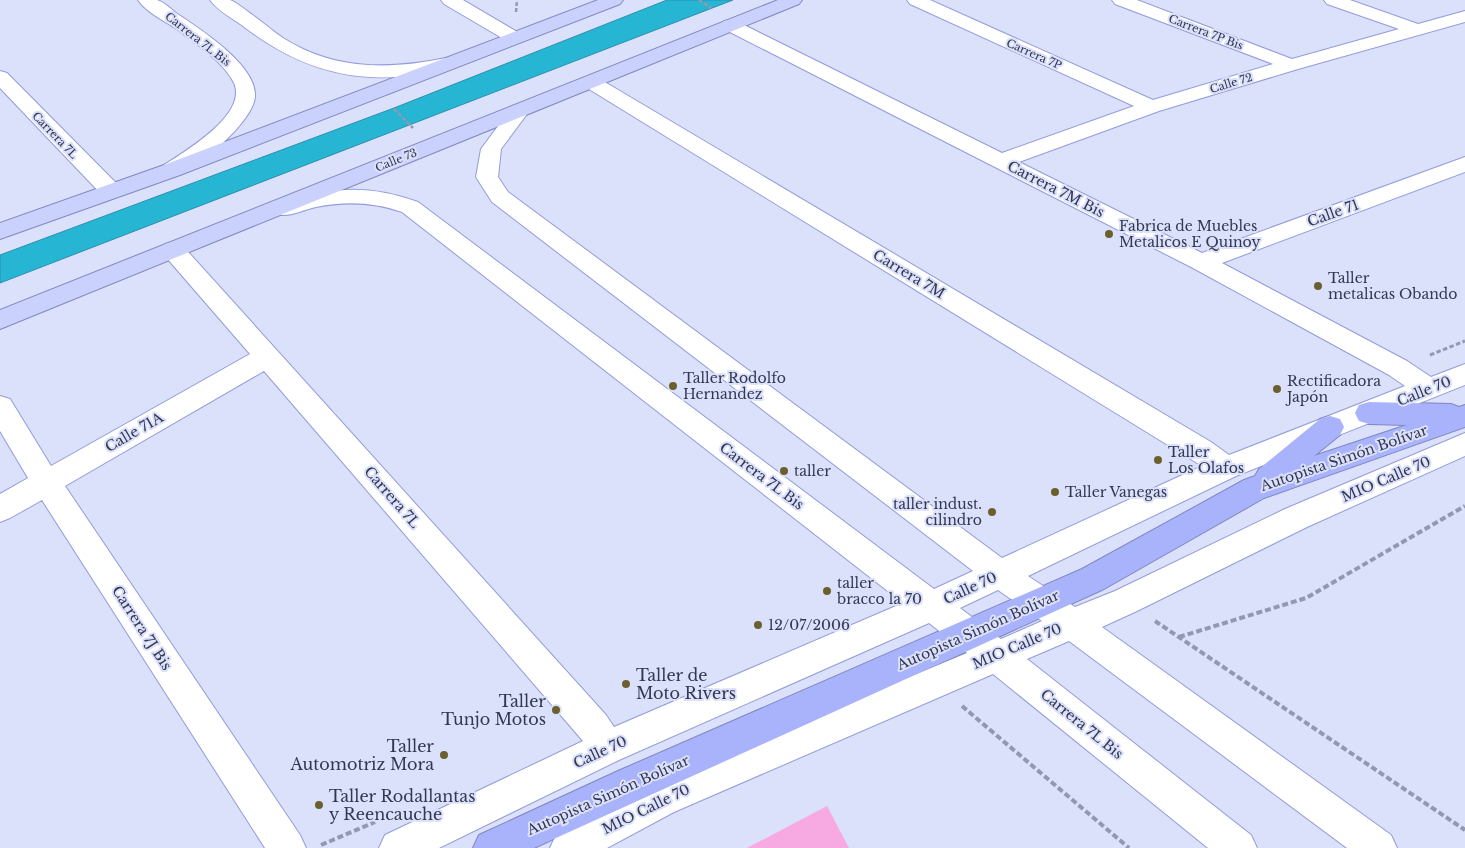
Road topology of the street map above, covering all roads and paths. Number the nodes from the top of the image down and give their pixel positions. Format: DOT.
graph roads {
  1 [pos="147,0"];
  2 [pos="219,0"];
  3 [pos="450,0"];
  4 [pos="614,0"];
  5 [pos="699,0"];
  6 [pos="793,0"];
  7 [pos="916,0"];
  8 [pos="1121,0"];
  9 [pos="1333,0"];
  10 [pos="712,8"];
  11 [pos="1465,16"];
  12 [pos="730,25"];
  13 [pos="1416,29"];
  14 [pos="513,37"];
  15 [pos="447,64"];
  16 [pos="1291,65"];
  17 [pos="0,77"];
  18 [pos="591,82"];
  19 [pos="391,106"];
  20 [pos="1152,107"];
  21 [pos="520,110"];
  22 [pos="414,129"];
  23 [pos="1000,161"];
  24 [pos="1465,164"];
  25 [pos="172,170"];
  26 [pos="112,191"];
  27 [pos="254,216"];
  28 [pos="0,231"];
  29 [pos="173,250"];
  30 [pos="1201,262"];
  31 [pos="0,320"];
  32 [pos="268,356"];
  33 [pos="1465,374"];
  34 [pos="1429,389"];
  35 [pos="0,407"];
  36 [pos="1369,412"];
  37 [pos="1465,416"];
  38 [pos="1330,428"];
  39 [pos="1465,444"];
  40 [pos="1226,468"];
  41 [pos="46,482"];
  42 [pos="1254,488"];
  43 [pos="1465,506"];
  44 [pos="0,509"];
  45 [pos="1000,574"];
  46 [pos="1126,601"];
  47 [pos="1041,602"];
  48 [pos="931,606"];
  49 [pos="1072,624"];
  50 [pos="968,635"];
  51 [pos="1179,638"];
  52 [pos="996,656"];
  53 [pos="934,682"];
  54 [pos="607,748"];
  55 [pos="1465,830"];
  56 [pos="287,848"];
  57 [pos="398,848"];
  58 [pos="492,848"];
  59 [pos="569,848"];
  60 [pos="1130,848"];
  61 [pos="1238,848"];
  62 [pos="1378,848"];
  1 -- 25 [label="street, Carrera 7L Bis"];
  2 -- 15 [label="street"];
  3 -- 14 [label="street"];
  4 -- 14 [label="main road"];
  5 -- 10 [label="path"];
  6 -- 12 [label="main road, Calle 73"];
  7 -- 20 [label="street, Carrera 7P"];
  8 -- 16 [label="street, Carrera 7P Bis"];
  9 -- 13 [label="street"];
  11 -- 13 [label="street, Calle 72"];
  12 -- 18 [label="main road, Calle 73"];
  12 -- 23 [label="street, Carrera 7M Bis"];
  13 -- 16 [label="street, Calle 72"];
  14 -- 15 [label="main road"];
  15 -- 25 [label="main road"];
  16 -- 20 [label="street, Calle 72"];
  17 -- 26 [label="street, Carrera 7L"];
  18 -- 21 [label="main road, Calle 73"];
  18 -- 40 [label="street, Carrera 7M"];
  19 -- 22 [label="path"];
  20 -- 23 [label="street, Calle 72"];
  21 -- 27 [label="main road, Calle 73"];
  21 -- 45 [label="street"];
  23 -- 30 [label="street, Carrera 7M Bis"];
  24 -- 30 [label="street, Calle 71"];
  25 -- 26 [label="main road"];
  26 -- 28 [label="main road"];
  27 -- 29 [label="main road, Calle 73"];
  27 -- 48 [label="street, Carrera 7L Bis"];
  29 -- 31 [label="main road, Calle 73"];
  29 -- 32 [label="street, Carrera 7L"];
  30 -- 34 [label="street, Carrera 7M Bis"];
  32 -- 41 [label="street, Calle 71A"];
  32 -- 54 [label="street, Carrera 7L"];
  33 -- 34 [label="street, Calle 70"];
  34 -- 36 [label="street, Calle 70"];
  35 -- 41 [label="street, Carrera 7J Bis"];
  36 -- 37 [label="highway"];
  36 -- 38 [label="street, Calle 70"];
  37 -- 42 [label="highway, Autopista Simón Bolívar"];
  38 -- 40 [label="street, Calle 70"];
  38 -- 42 [label="highway"];
  39 -- 46 [label="street, MIO Calle 70"];
  40 -- 45 [label="street, Calle 70"];
  41 -- 44 [label="street, Calle 71A"];
  41 -- 56 [label="street, Carrera 7J Bis"];
  42 -- 47 [label="highway, Autopista Simón Bolívar"];
  43 -- 51 [label="path"];
  45 -- 47 [label="street"];
  45 -- 48 [label="street, Calle 70"];
  46 -- 49 [label="street, MIO Calle 70"];
  46 -- 51 [label="path"];
  47 -- 49 [label="street"];
  47 -- 50 [label="highway, Autopista Simón Bolívar"];
  48 -- 50 [label="street, Carrera 7L Bis"];
  48 -- 54 [label="street, Calle 70"];
  49 -- 52 [label="street, MIO Calle 70"];
  49 -- 62 [label="street"];
  50 -- 52 [label="street, Carrera 7L Bis"];
  50 -- 58 [label="highway, Autopista Simón Bolívar"];
  51 -- 55 [label="path"];
  52 -- 53 [label="street, MIO Calle 70"];
  52 -- 61 [label="street, Carrera 7L Bis"];
  53 -- 59 [label="street, MIO Calle 70"];
  53 -- 60 [label="path"];
  54 -- 57 [label="street, Calle 70"];
}
